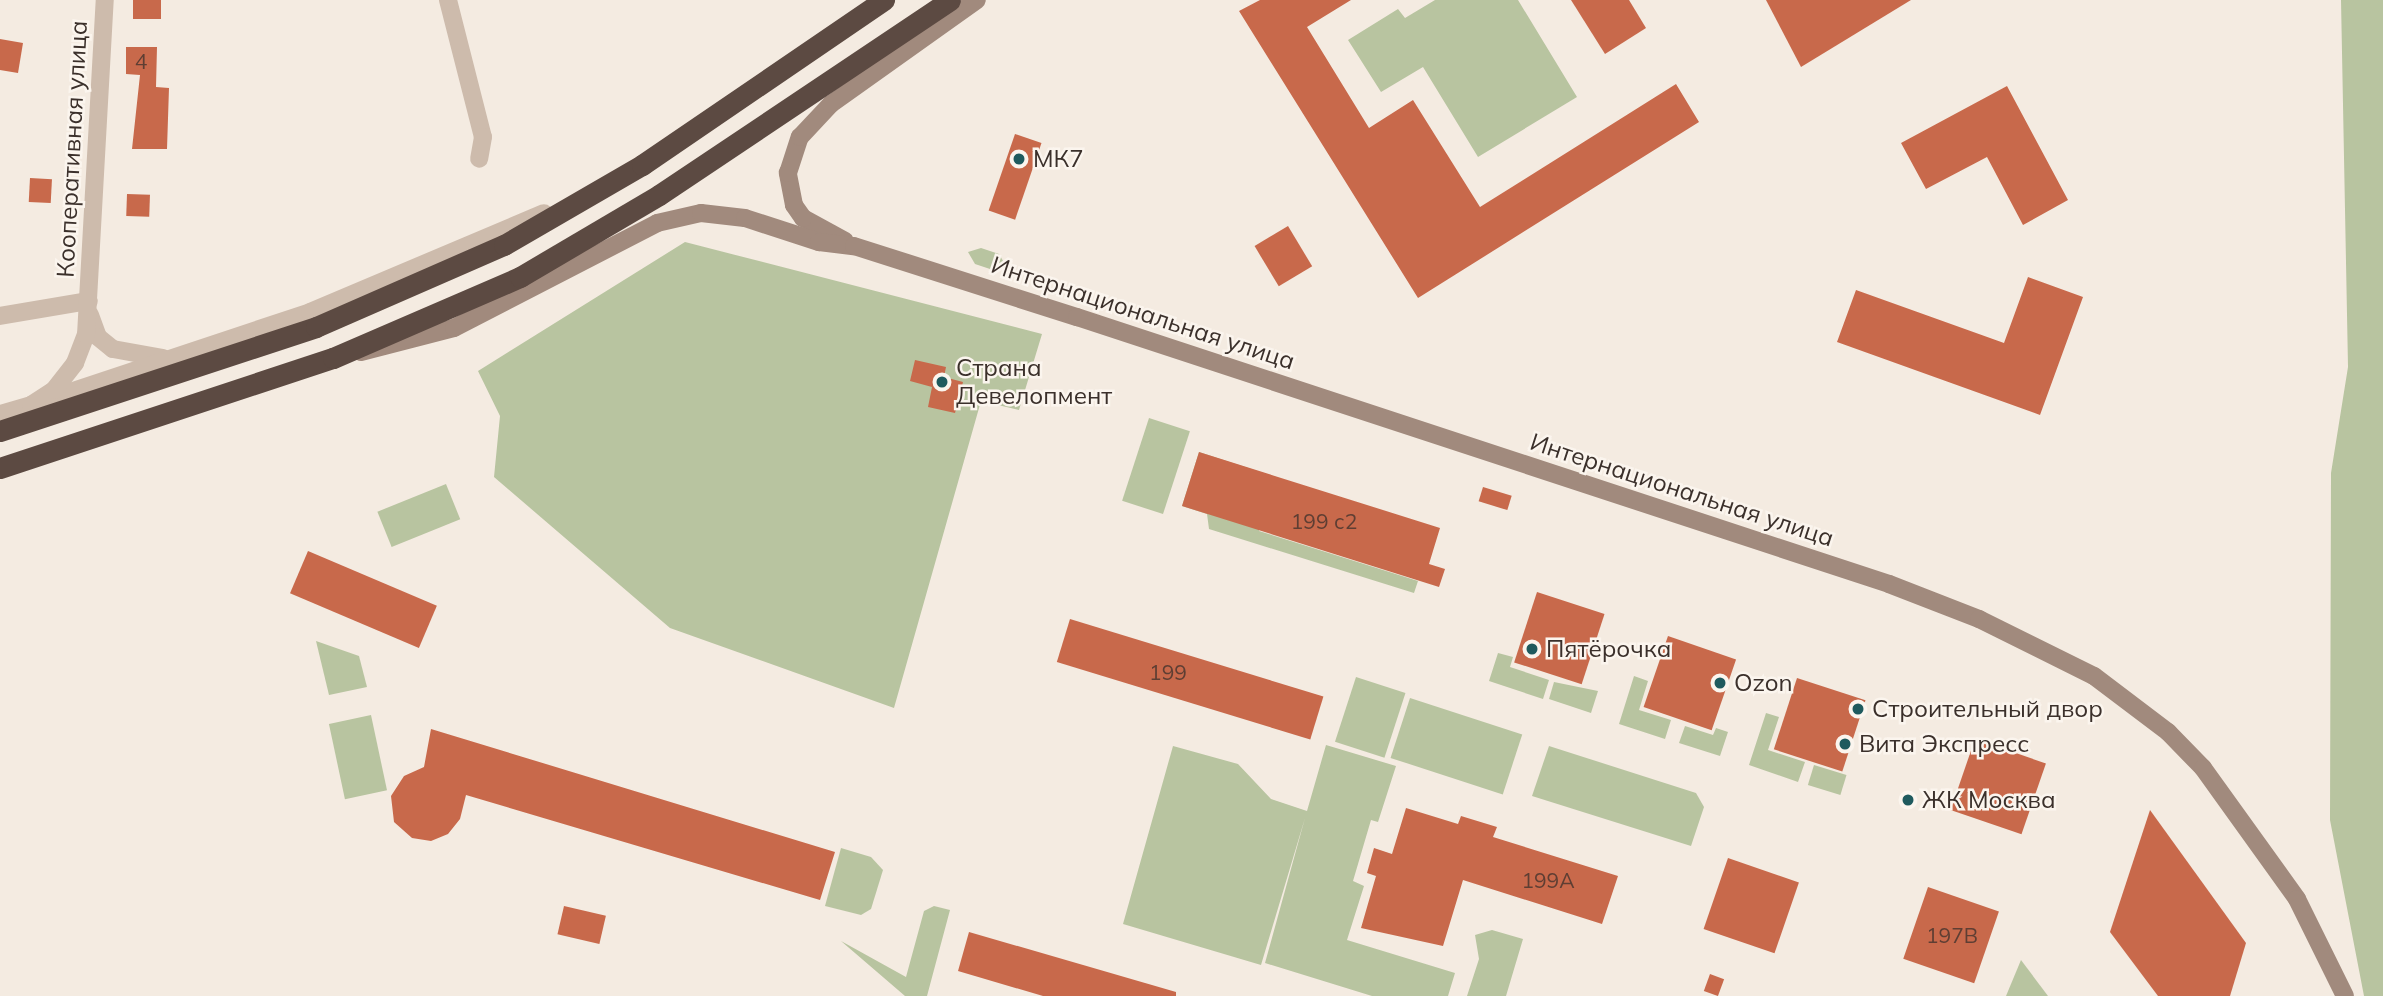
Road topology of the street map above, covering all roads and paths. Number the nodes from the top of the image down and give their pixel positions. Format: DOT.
graph roads {
  1 [pos="105,0"];
  2 [pos="448,0"];
  3 [pos="884,0"];
  4 [pos="950,0"];
  5 [pos="977,0"];
  6 [pos="479,159"];
  7 [pos="642,165"];
  8 [pos="854,246"];
  9 [pos="89,301"];
  10 [pos="0,316"];
  11 [pos="182,356"];
  12 [pos="333,358"];
  13 [pos="31,405"];
  14 [pos="0,414"];
  15 [pos="0,431"];
  16 [pos="0,468"];
  17 [pos="2344,996"];
  1 -- 9 [label="street, Кооперативная улица"];
  2 -- 6 [label="street"];
  3 -- 7 [label="highway"];
  4 -- 12 [label="highway"];
  5 -- 8 [label="street"];
  7 -- 11 [label="street"];
  7 -- 15 [label="highway"];
  8 -- 12 [label="street"];
  8 -- 17 [label="street, Интернациональная улица"];
  9 -- 10 [label="street"];
  9 -- 11 [label="street"];
  9 -- 13 [label="street"];
  11 -- 13 [label="street"];
  12 -- 16 [label="highway"];
  13 -- 14 [label="street"];
}
